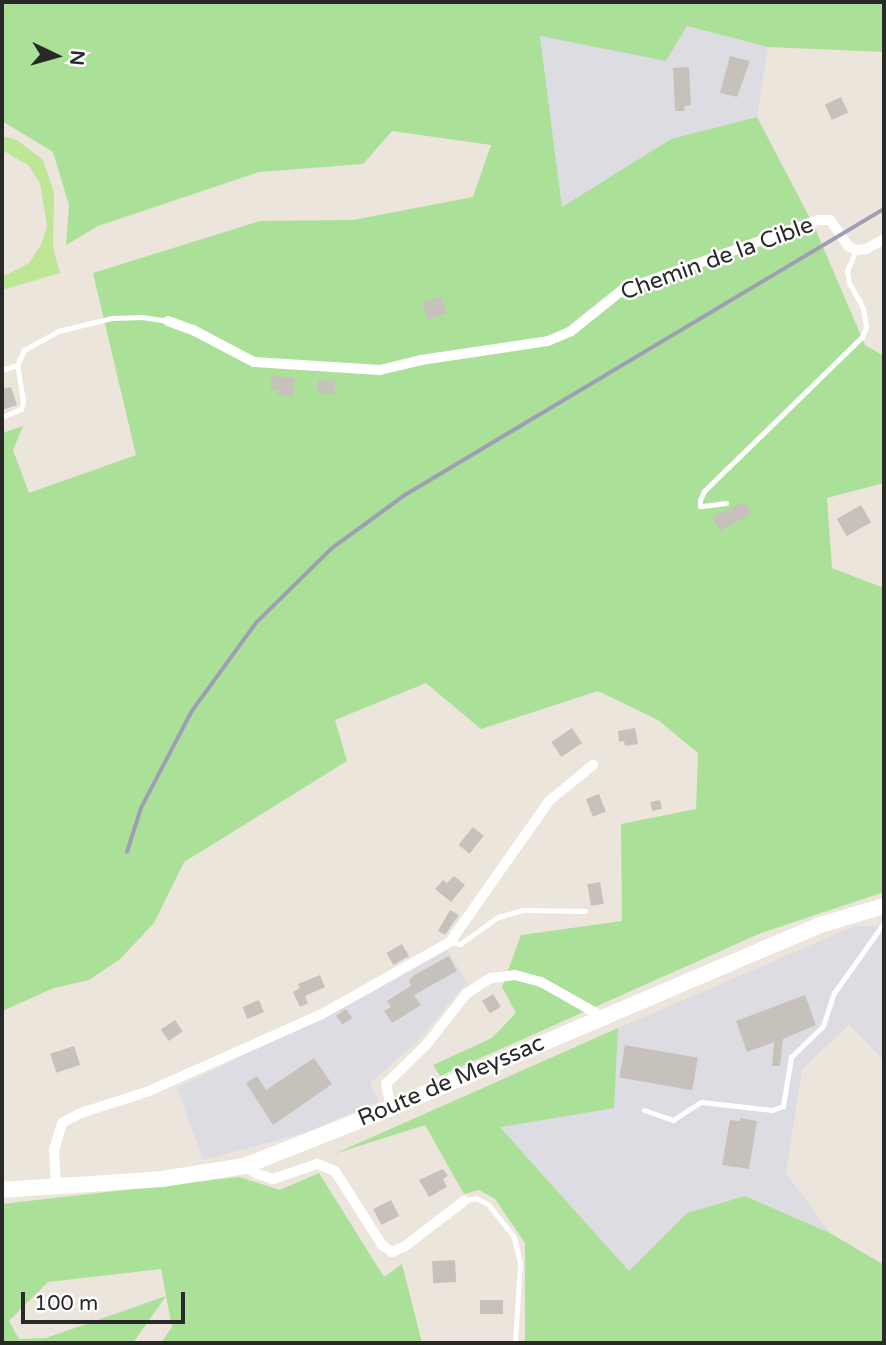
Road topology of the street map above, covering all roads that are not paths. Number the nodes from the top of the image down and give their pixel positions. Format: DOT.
graph roads {
  1 [pos="884,239"];
  2 [pos="856,250"];
  3 [pos="168,321"];
  4 [pos="17,365"];
  5 [pos="2,370"];
  6 [pos="2,417"];
  7 [pos="726,503"];
  8 [pos="593,765"];
  9 [pos="884,906"];
  10 [pos="586,911"];
  11 [pos="884,927"];
  12 [pos="450,942"];
  13 [pos="603,1017"];
  14 [pos="391,1108"];
  15 [pos="644,1110"];
  16 [pos="245,1166"];
  17 [pos="56,1186"];
  18 [pos="2,1190"];
  19 [pos="464,1201"];
  20 [pos="515,1343"];
  1 -- 2 [label="street"];
  2 -- 3 [label="street, Chemin de la Cible"];
  2 -- 7 [label="lane"];
  3 -- 4 [label="lane"];
  4 -- 5 [label="lane"];
  4 -- 6 [label="lane"];
  8 -- 12 [label="street"];
  9 -- 13 [label="main road, Route de Meyssac"];
  10 -- 12 [label="lane"];
  11 -- 15 [label="lane"];
  12 -- 17 [label="street"];
  13 -- 14 [label="main road, Route de Meyssac"];
  13 -- 14 [label="street"];
  14 -- 16 [label="main road, Route de Meyssac"];
  16 -- 17 [label="main road, Route de Meyssac"];
  16 -- 19 [label="street"];
  17 -- 18 [label="main road, Route de Meyssac"];
  19 -- 20 [label="lane"];
}
